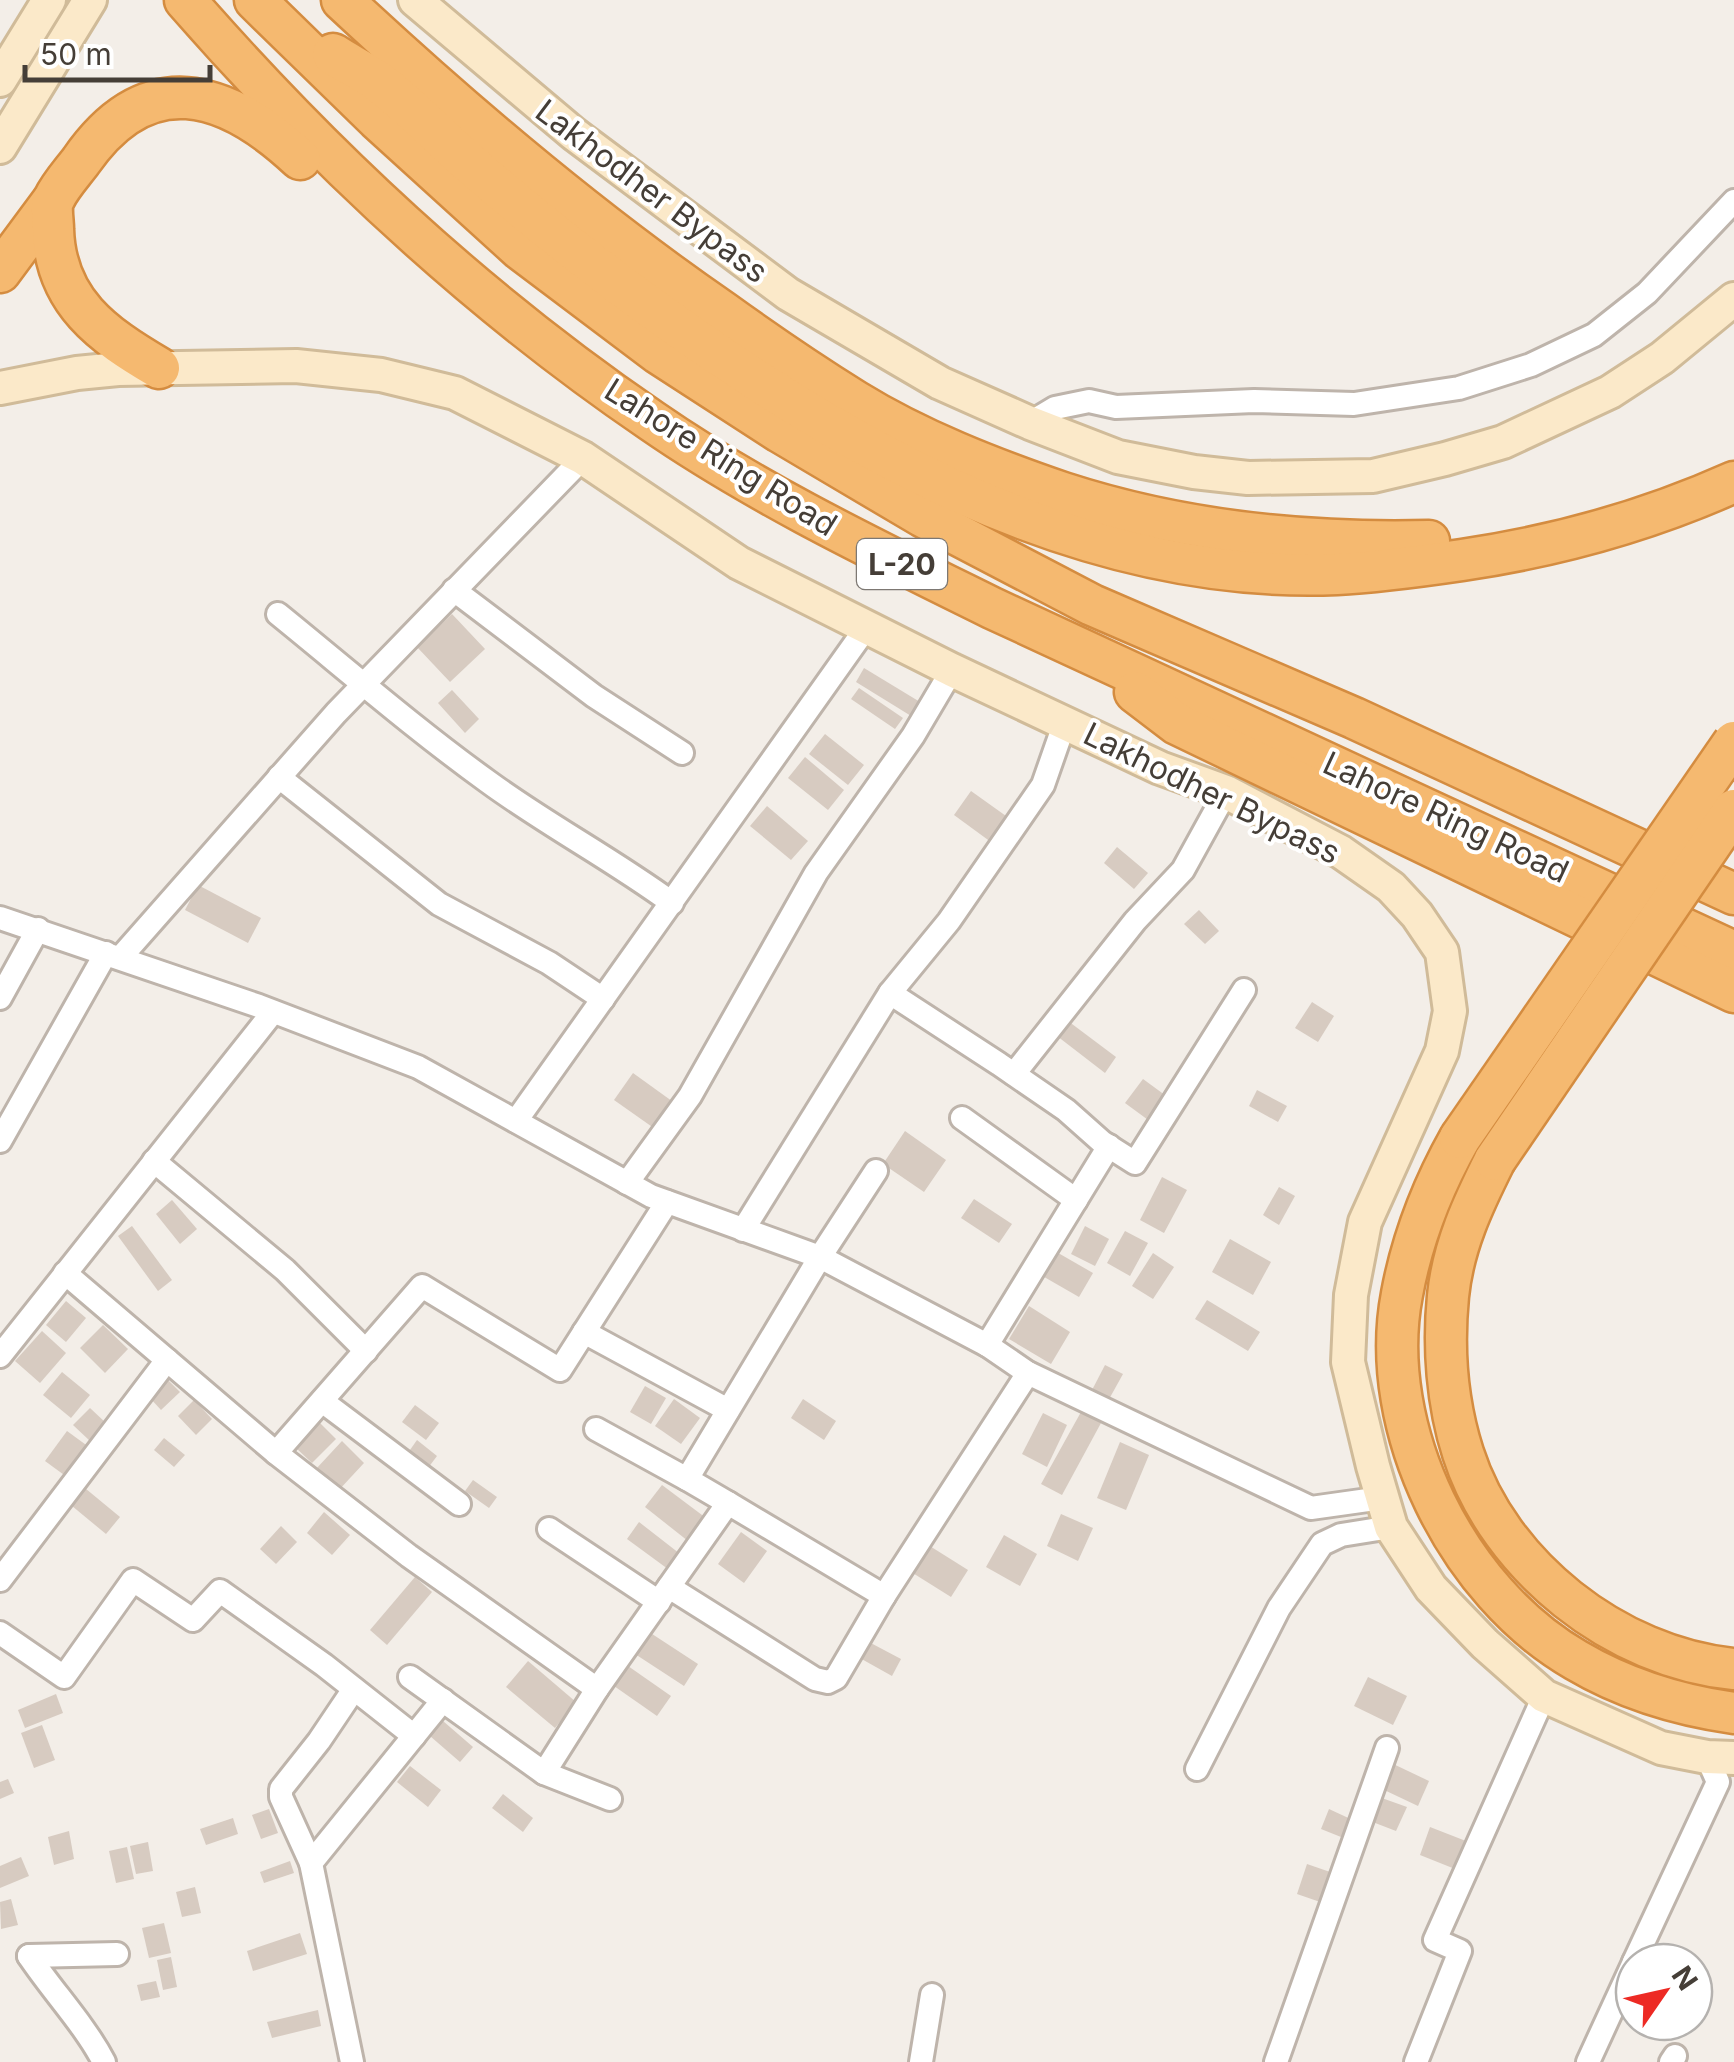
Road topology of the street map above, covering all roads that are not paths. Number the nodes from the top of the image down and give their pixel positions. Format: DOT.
graph roads {
  1 [pos="49,0"];
  2 [pos="185,0"];
  3 [pos="342,0"];
  4 [pos="414,0"];
  5 [pos="263,8"];
  6 [pos="81,14"];
  7 [pos="0,80"];
  8 [pos="0,146"];
  9 [pos="1734,201"];
  10 [pos="52,202"];
  11 [pos="0,272"];
  12 [pos="1734,299"];
  13 [pos="159,368"];
  14 [pos="0,388"];
  15 [pos="1030,423"];
  16 [pos="583,458"];
  17 [pos="1734,482"];
  18 [pos="1678,504"];
  19 [pos="454,590"];
  20 [pos="992,608"];
  21 [pos="278,614"];
  22 [pos="866,628"];
  23 [pos="1072,644"];
  24 [pos="952,670"];
  25 [pos="364,684"];
  26 [pos="1065,722"];
  27 [pos="1734,742"];
  28 [pos="682,752"];
  29 [pos="278,777"];
  30 [pos="1226,792"];
  31 [pos="1734,810"];
  32 [pos="1734,894"];
  33 [pos="672,902"];
  34 [pos="0,918"];
  35 [pos="38,930"];
  36 [pos="1734,952"];
  37 [pos="113,955"];
  38 [pos="1244,990"];
  39 [pos="1734,992"];
  40 [pos="890,993"];
  41 [pos="0,998"];
  42 [pos="603,999"];
  43 [pos="273,1012"];
  44 [pos="1014,1074"];
  45 [pos="962,1118"];
  46 [pos="516,1121"];
  47 [pos="0,1141"];
  48 [pos="1109,1146"];
  49 [pos="154,1161"];
  50 [pos="876,1170"];
  51 [pos="627,1183"];
  52 [pos="1076,1200"];
  53 [pos="667,1202"];
  54 [pos="743,1230"];
  55 [pos="820,1257"];
  56 [pos="66,1273"];
  57 [pos="584,1332"];
  58 [pos="986,1345"];
  59 [pos="366,1351"];
  60 [pos="0,1356"];
  61 [pos="167,1360"];
  62 [pos="1028,1373"];
  63 [pos="322,1401"];
  64 [pos="728,1410"];
  65 [pos="596,1429"];
  66 [pos="276,1453"];
  67 [pos="686,1479"];
  68 [pos="728,1503"];
  69 [pos="459,1504"];
  70 [pos="1387,1512"];
  71 [pos="548,1528"];
  72 [pos="0,1580"];
  73 [pos="664,1594"];
  74 [pos="884,1596"];
  75 [pos="0,1633"];
  76 [pos="1734,1668"];
  77 [pos="410,1677"];
  78 [pos="354,1689"];
  79 [pos="597,1689"];
  80 [pos="1544,1696"];
  81 [pos="443,1700"];
  82 [pos="1734,1713"];
  83 [pos="414,1736"];
  84 [pos="1388,1748"];
  85 [pos="1727,1759"];
  86 [pos="1196,1769"];
  87 [pos="544,1773"];
  88 [pos="610,1799"];
  89 [pos="311,1863"];
  90 [pos="1643,1942"];
  91 [pos="117,1954"];
  92 [pos="932,1995"];
  93 [pos="1614,2005"];
  94 [pos="104,2062"];
  95 [pos="352,2062"];
  96 [pos="920,2062"];
  97 [pos="1276,2062"];
  98 [pos="1416,2062"];
  99 [pos="1588,2062"];
  1 -- 7 [label="main road"];
  2 -- 20 [label="highway, Lahore Ring Road / L-20"];
  3 -- 18 [label="highway"];
  4 -- 15 [label="main road, Lakhodher Bypass"];
  5 -- 18 [label="highway"];
  5 -- 32 [label="highway, Lahore Ring Road / L-20"];
  6 -- 8 [label="main road"];
  9 -- 15 [label="street"];
  10 -- 11 [label="highway"];
  10 -- 13 [label="highway"];
  10 -- 20 [label="highway"];
  12 -- 15 [label="main road, Lakhodher Bypass"];
  13 -- 14 [label="main road, Lakhodher Bypass"];
  13 -- 16 [label="main road, Lakhodher Bypass"];
  16 -- 19 [label="street"];
  16 -- 22 [label="main road, Lakhodher Bypass"];
  17 -- 18 [label="highway"];
  19 -- 25 [label="street"];
  19 -- 28 [label="street"];
  20 -- 23 [label="highway, Lahore Ring Road / L-20"];
  21 -- 25 [label="street"];
  22 -- 24 [label="main road, Lakhodher Bypass"];
  22 -- 33 [label="street"];
  23 -- 36 [label="highway, Lahore Ring Road / L-20"];
  23 -- 39 [label="highway"];
  24 -- 26 [label="main road, Lakhodher Bypass"];
  24 -- 51 [label="street"];
  25 -- 29 [label="street"];
  25 -- 33 [label="street"];
  26 -- 30 [label="main road, Lakhodher Bypass"];
  26 -- 40 [label="street"];
  27 -- 82 [label="highway, bridge"];
  29 -- 37 [label="street"];
  29 -- 42 [label="street"];
  30 -- 44 [label="street"];
  30 -- 70 [label="main road, Lakhodher Bypass"];
  31 -- 76 [label="highway, bridge"];
  33 -- 42 [label="street"];
  34 -- 35 [label="street"];
  35 -- 37 [label="street"];
  35 -- 41 [label="street"];
  37 -- 43 [label="street"];
  37 -- 47 [label="street"];
  38 -- 48 [label="street"];
  40 -- 44 [label="street"];
  40 -- 54 [label="street"];
  42 -- 46 [label="street"];
  43 -- 46 [label="street"];
  43 -- 49 [label="street"];
  44 -- 48 [label="street"];
  45 -- 52 [label="street"];
  46 -- 51 [label="street"];
  48 -- 52 [label="street"];
  49 -- 56 [label="street"];
  49 -- 59 [label="street"];
  50 -- 55 [label="street"];
  51 -- 53 [label="street"];
  52 -- 58 [label="street"];
  53 -- 54 [label="street"];
  53 -- 57 [label="street"];
  54 -- 55 [label="street"];
  55 -- 58 [label="street"];
  55 -- 64 [label="street"];
  56 -- 60 [label="street"];
  56 -- 61 [label="street"];
  57 -- 59 [label="street"];
  57 -- 64 [label="street"];
  58 -- 62 [label="street"];
  59 -- 63 [label="street"];
  61 -- 66 [label="street"];
  61 -- 72 [label="street"];
  62 -- 70 [label="street"];
  62 -- 74 [label="street"];
  63 -- 66 [label="street"];
  63 -- 69 [label="street"];
  64 -- 67 [label="street"];
  65 -- 67 [label="street"];
  66 -- 79 [label="street"];
  67 -- 68 [label="street"];
  68 -- 73 [label="street"];
  68 -- 74 [label="street"];
  70 -- 80 [label="main road, Lakhodher Bypass"];
  70 -- 86 [label="street"];
  71 -- 73 [label="street"];
  73 -- 74 [label="street"];
  73 -- 79 [label="street"];
  75 -- 78 [label="street"];
  77 -- 81 [label="street"];
  78 -- 83 [label="street"];
  78 -- 89 [label="street"];
  79 -- 87 [label="street"];
  80 -- 85 [label="main road, Lakhodher Bypass"];
  80 -- 98 [label="street"];
  81 -- 83 [label="street"];
  81 -- 87 [label="street"];
  83 -- 89 [label="street"];
  84 -- 97 [label="street"];
  85 -- 90 [label="street"];
  87 -- 88 [label="street"];
  89 -- 95 [label="street"];
  91 -- 94 [label="street"];
  92 -- 96 [label="street"];
  93 -- 99 [label="street"];
}
